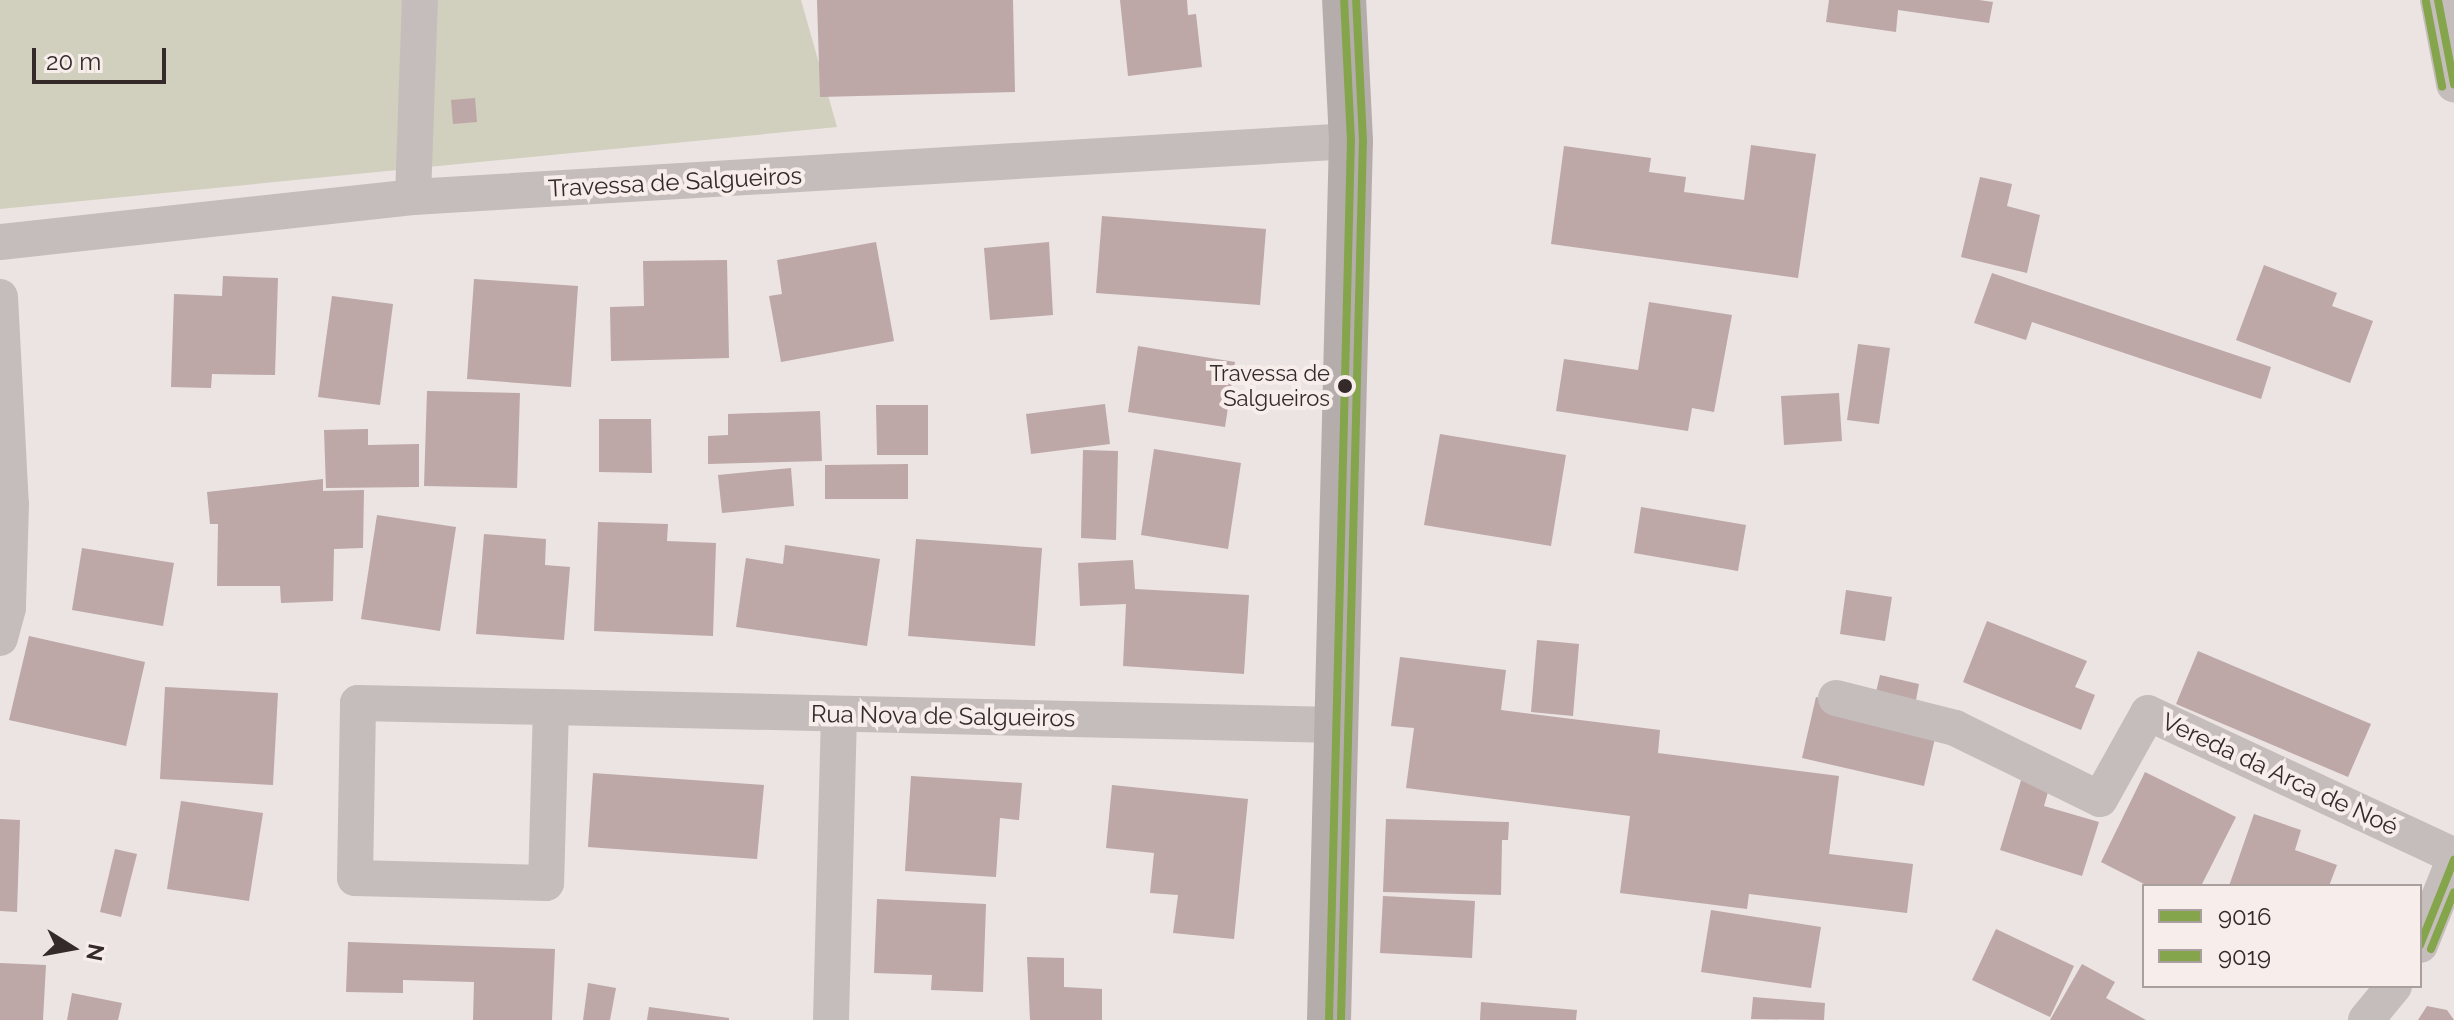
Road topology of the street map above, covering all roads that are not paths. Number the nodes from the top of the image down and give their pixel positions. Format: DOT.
graph roads {
  1 [pos="420,0"];
  2 [pos="1344,0"];
  3 [pos="2444,7"];
  4 [pos="2454,84"];
  5 [pos="1351,141"];
  6 [pos="413,197"];
  7 [pos="0,242"];
  8 [pos="0,297"];
  9 [pos="0,638"];
  10 [pos="1836,698"];
  11 [pos="551,707"];
  12 [pos="839,714"];
  13 [pos="1336,725"];
  14 [pos="2454,858"];
  15 [pos="2422,940"];
  16 [pos="2392,988"];
  17 [pos="831,1020"];
  18 [pos="1329,1020"];
  19 [pos="2366,1020"];
  1 -- 6 [label="street"];
  2 -- 5 [label="street"];
  3 -- 4 [label="street"];
  5 -- 6 [label="street, Travessa de Salgueiros"];
  5 -- 13 [label="street"];
  6 -- 7 [label="street, Travessa de Salgueiros"];
  8 -- 9 [label="street"];
  10 -- 14 [label="street, Vereda da Arca de Noé"];
  11 -- 11 [label="street, Rua Nova de Salgueiros"];
  11 -- 12 [label="street, Rua Nova de Salgueiros"];
  12 -- 13 [label="street, Rua Nova de Salgueiros"];
  12 -- 17 [label="street"];
  13 -- 18 [label="street"];
  14 -- 15 [label="street"];
  16 -- 19 [label="street"];
}
